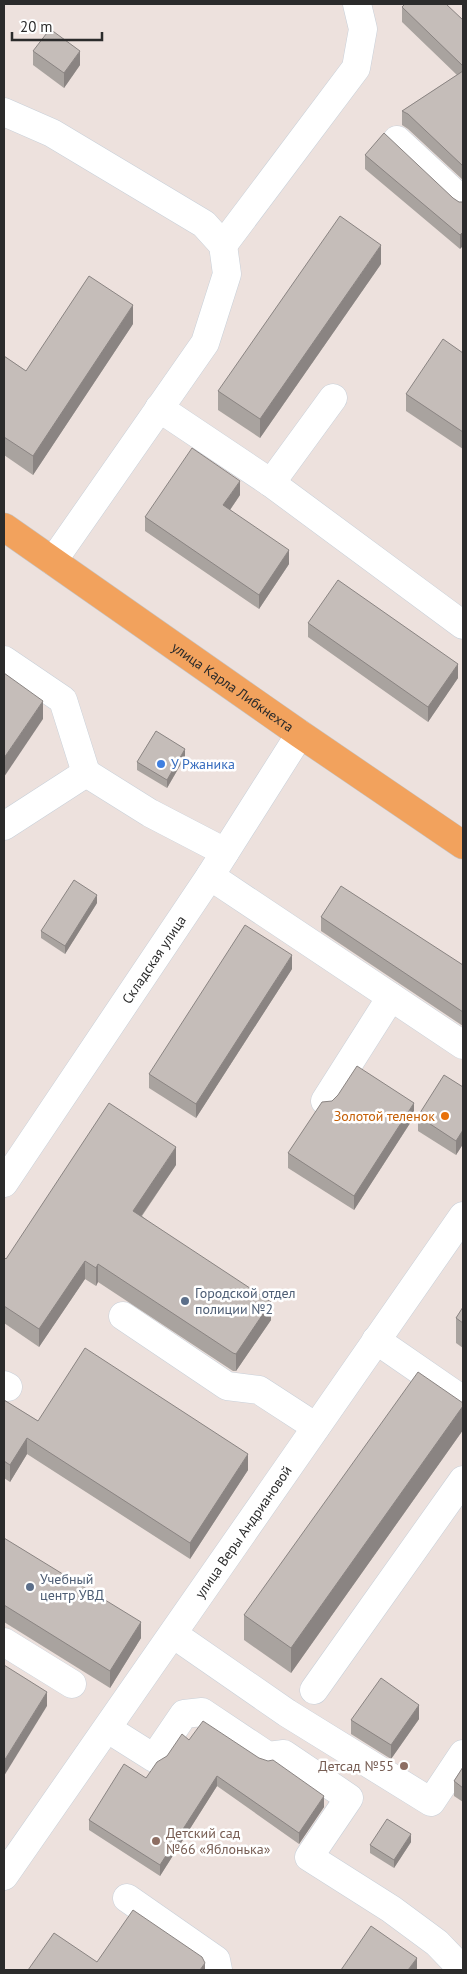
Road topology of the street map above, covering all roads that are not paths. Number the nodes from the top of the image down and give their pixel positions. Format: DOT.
graph roads {
  1 [pos="358,4"];
  2 [pos="4,112"];
  3 [pos="397,140"];
  4 [pos="463,201"];
  5 [pos="223,245"];
  6 [pos="333,398"];
  7 [pos="159,408"];
  8 [pos="271,483"];
  9 [pos="4,527"];
  10 [pos="53,561"];
  11 [pos="463,625"];
  12 [pos="4,660"];
  13 [pos="300,734"];
  14 [pos="86,773"];
  15 [pos="4,826"];
  16 [pos="463,845"];
  17 [pos="225,852"];
  18 [pos="210,876"];
  19 [pos="391,997"];
  20 [pos="463,1045"];
  21 [pos="326,1101"];
  22 [pos="4,1183"];
  23 [pos="463,1216"];
  24 [pos="123,1316"];
  25 [pos="376,1340"];
  26 [pos="463,1400"];
  27 [pos="316,1428"];
  28 [pos="463,1480"];
  29 [pos="174,1634"];
  30 [pos="4,1642"];
  31 [pos="72,1684"];
  32 [pos="314,1690"];
  33 [pos="108,1728"];
  34 [pos="463,1754"];
  35 [pos="4,1876"];
  36 [pos="127,1898"];
  37 [pos="459,1969"];
  38 [pos="218,1970"];
  1 -- 5 [label="street"];
  2 -- 5 [label="street"];
  3 -- 4 [label="street"];
  5 -- 7 [label="street"];
  6 -- 8 [label="street"];
  7 -- 8 [label="street"];
  7 -- 10 [label="street"];
  8 -- 11 [label="street"];
  9 -- 10 [label="main road, улица Карла Либкнехта"];
  10 -- 13 [label="main road, улица Карла Либкнехта"];
  12 -- 14 [label="street"];
  13 -- 16 [label="main road, улица Карла Либкнехта"];
  13 -- 17 [label="street, Складская улица"];
  14 -- 15 [label="street"];
  14 -- 17 [label="street"];
  17 -- 18 [label="street, Складская улица"];
  18 -- 19 [label="street"];
  18 -- 22 [label="street, Складская улица"];
  19 -- 20 [label="street"];
  19 -- 21 [label="street"];
  23 -- 25 [label="street, улица Веры Андриановой"];
  24 -- 27 [label="street"];
  25 -- 26 [label="street"];
  25 -- 27 [label="street, улица Веры Андриановой"];
  27 -- 29 [label="street, улица Веры Андриановой"];
  28 -- 32 [label="street"];
  29 -- 33 [label="street, улица Веры Андриановой"];
  29 -- 34 [label="street"];
  30 -- 31 [label="street"];
  33 -- 35 [label="street, улица Веры Андриановой"];
  33 -- 37 [label="street"];
  36 -- 38 [label="street"];
}
